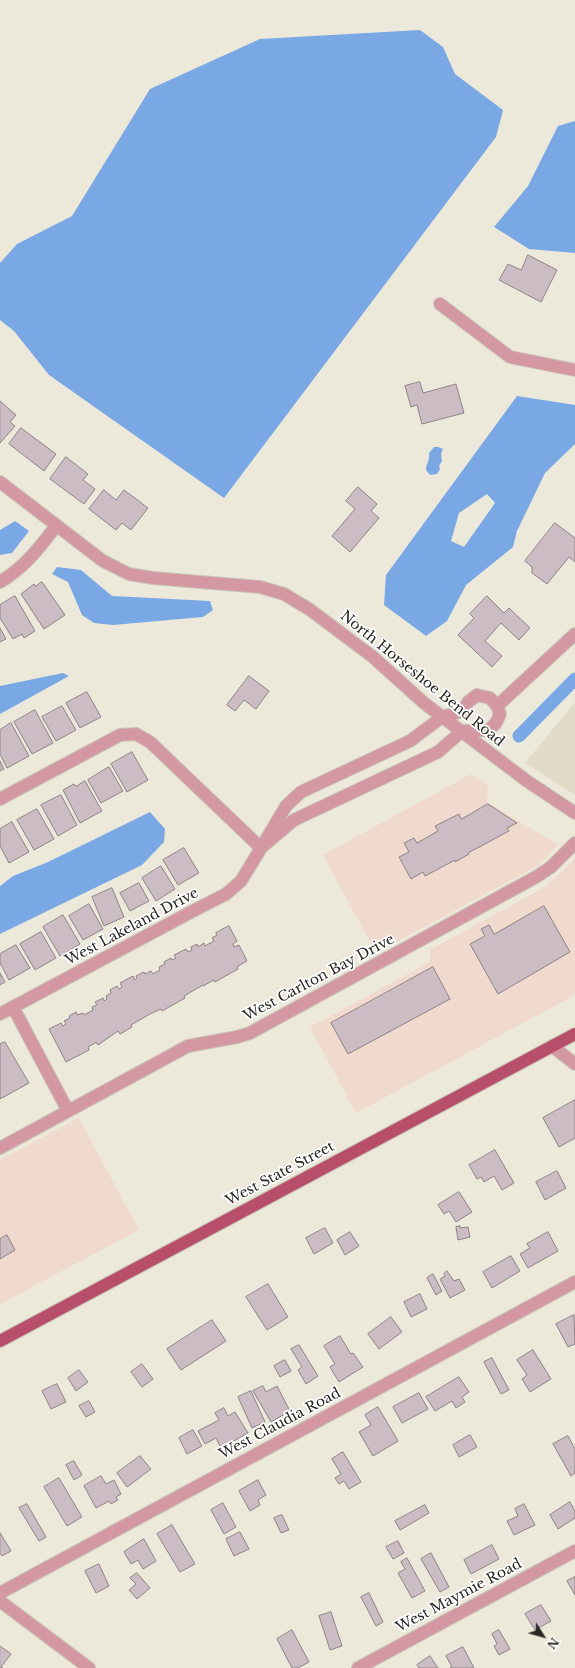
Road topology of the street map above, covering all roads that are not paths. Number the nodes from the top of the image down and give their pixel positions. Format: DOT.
graph roads {
  1 [pos="440,304"];
  2 [pos="575,370"];
  3 [pos="0,482"];
  4 [pos="56,526"];
  5 [pos="0,582"];
  6 [pos="575,634"];
  7 [pos="497,706"];
  8 [pos="442,717"];
  9 [pos="462,731"];
  10 [pos="0,800"];
  11 [pos="575,813"];
  12 [pos="575,843"];
  13 [pos="261,848"];
  14 [pos="13,1007"];
  15 [pos="0,1014"];
  16 [pos="575,1034"];
  17 [pos="552,1046"];
  18 [pos="575,1064"];
  19 [pos="68,1111"];
  20 [pos="0,1148"];
  21 [pos="575,1282"];
  22 [pos="0,1341"];
  23 [pos="575,1551"];
  24 [pos="0,1593"];
  25 [pos="0,1601"];
  26 [pos="89,1668"];
  27 [pos="358,1668"];
  1 -- 2 [label="street"];
  3 -- 4 [label="street, North Horseshoe Bend Road"];
  4 -- 5 [label="street"];
  4 -- 8 [label="street, North Horseshoe Bend Road"];
  6 -- 7 [label="street"];
  7 -- 8 [label="street"];
  7 -- 9 [label="street"];
  8 -- 9 [label="street, North Horseshoe Bend Road"];
  8 -- 13 [label="street, West Lakeland Drive"];
  9 -- 11 [label="street, North Horseshoe Bend Road"];
  9 -- 13 [label="street, West Lakeland Drive"];
  10 -- 13 [label="street"];
  12 -- 19 [label="street, West Carlton Bay Drive"];
  13 -- 14 [label="street, West Lakeland Drive"];
  14 -- 15 [label="street, West Lakeland Drive"];
  14 -- 19 [label="street"];
  16 -- 17 [label="main road, West State Street"];
  17 -- 18 [label="street"];
  17 -- 22 [label="main road, West State Street"];
  19 -- 20 [label="street, West Carlton Bay Drive"];
  21 -- 24 [label="street, West Claudia Road"];
  23 -- 27 [label="street, West Maymie Road"];
  25 -- 26 [label="street"];
}
